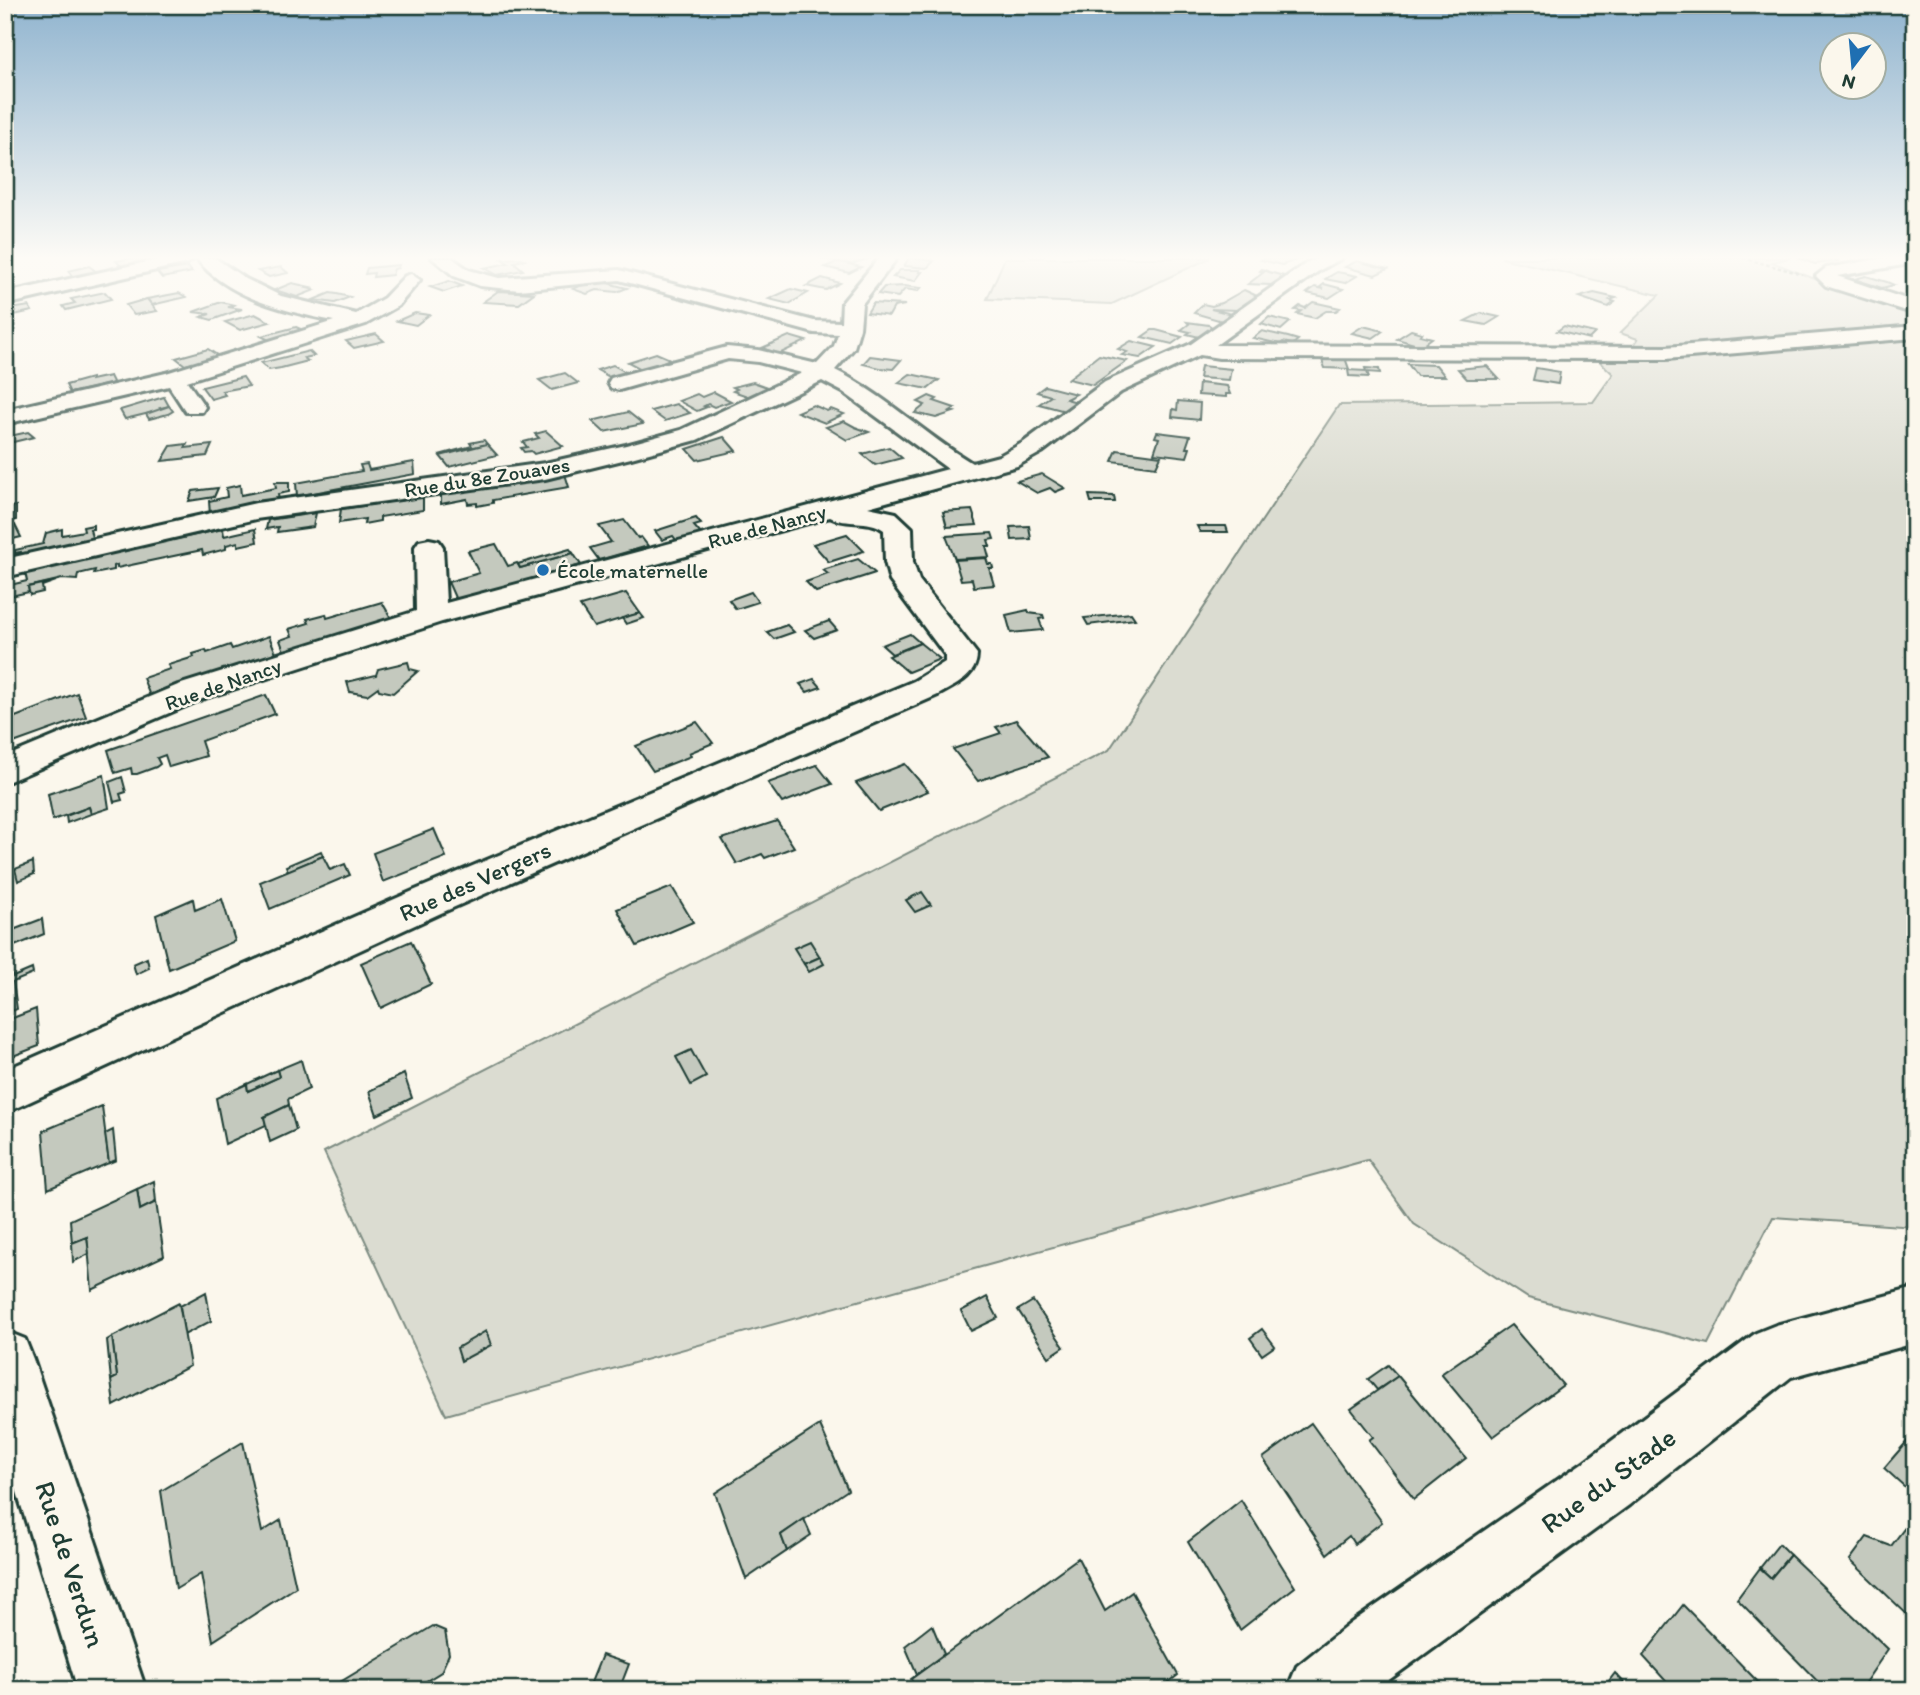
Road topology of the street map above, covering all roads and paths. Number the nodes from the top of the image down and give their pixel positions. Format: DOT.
graph roads {
  1 [pos="304,337"];
  2 [pos="847,337"];
  3 [pos="1213,337"];
  4 [pos="1857,337"];
  5 [pos="1198,348"];
  6 [pos="818,374"];
  7 [pos="173,378"];
  8 [pos="619,383"];
  9 [pos="194,407"];
  10 [pos="5,417"];
  11 [pos="944,468"];
  12 [pos="825,510"];
  13 [pos="429,547"];
  14 [pos="5,568"];
  15 [pos="431,616"];
  16 [pos="5,771"];
  17 [pos="5,1092"];
  18 [pos="1915,1315"];
  19 [pos="5,1359"];
  20 [pos="112,1690"];
  21 [pos="1321,1690"];
  1 -- 7 [label="street"];
  2 -- 6 [label="street, Rue du 8e Zouaves"];
  3 -- 5 [label="street, Rue de Nancy"];
  4 -- 5 [label="street"];
  5 -- 11 [label="street, Rue de Nancy"];
  6 -- 8 [label="street"];
  6 -- 11 [label="street"];
  6 -- 14 [label="street, Rue du 8e Zouaves"];
  7 -- 9 [label="street"];
  7 -- 10 [label="street"];
  11 -- 12 [label="street, Rue de Nancy"];
  12 -- 15 [label="street, Rue de Nancy"];
  12 -- 17 [label="street, Rue des Vergers"];
  13 -- 15 [label="street"];
  15 -- 16 [label="street, Rue de Nancy"];
  18 -- 21 [label="street, Rue du Stade"];
  19 -- 20 [label="street, Rue de Verdun"];
}
